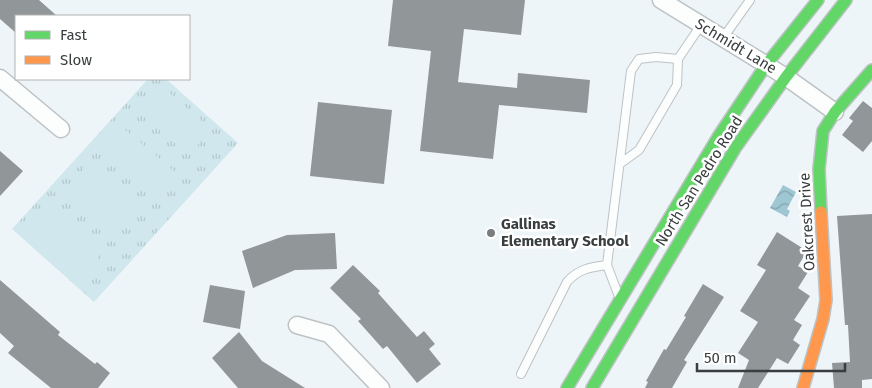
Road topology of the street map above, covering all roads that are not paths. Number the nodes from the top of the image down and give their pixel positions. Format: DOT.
graph roads {
  1 [pos="661,0"];
  2 [pos="750,0"];
  3 [pos="818,0"];
  4 [pos="846,0"];
  5 [pos="702,25"];
  6 [pos="723,38"];
  7 [pos="678,59"];
  8 [pos="766,65"];
  9 [pos="872,70"];
  10 [pos="786,77"];
  11 [pos="0,78"];
  12 [pos="834,112"];
  13 [pos="61,130"];
  14 [pos="621,163"];
  15 [pos="607,265"];
  16 [pos="620,299"];
  17 [pos="297,325"];
  18 [pos="521,374"];
  19 [pos="381,388"];
  20 [pos="566,388"];
  21 [pos="592,388"];
  22 [pos="803,388"];
  1 -- 5 [label="street, Schmidt Lane"];
  2 -- 6 [label="lane"];
  3 -- 8 [label="main road, North San Pedro Road"];
  4 -- 10 [label="main road, North San Pedro Road"];
  5 -- 6 [label="street, Schmidt Lane"];
  5 -- 7 [label="lane"];
  6 -- 8 [label="street, Schmidt Lane"];
  7 -- 14 [label="lane"];
  7 -- 14 [label="lane"];
  8 -- 10 [label="street, Schmidt Lane"];
  8 -- 16 [label="main road, North San Pedro Road"];
  9 -- 12 [label="main road, Oakcrest Drive"];
  10 -- 12 [label="street, Schmidt Lane"];
  10 -- 21 [label="main road, North San Pedro Road"];
  11 -- 13 [label="street"];
  12 -- 22 [label="main road, Oakcrest Drive"];
  14 -- 15 [label="lane"];
  15 -- 16 [label="lane"];
  15 -- 18 [label="lane"];
  16 -- 20 [label="main road, North San Pedro Road"];
  17 -- 19 [label="street"];
}
